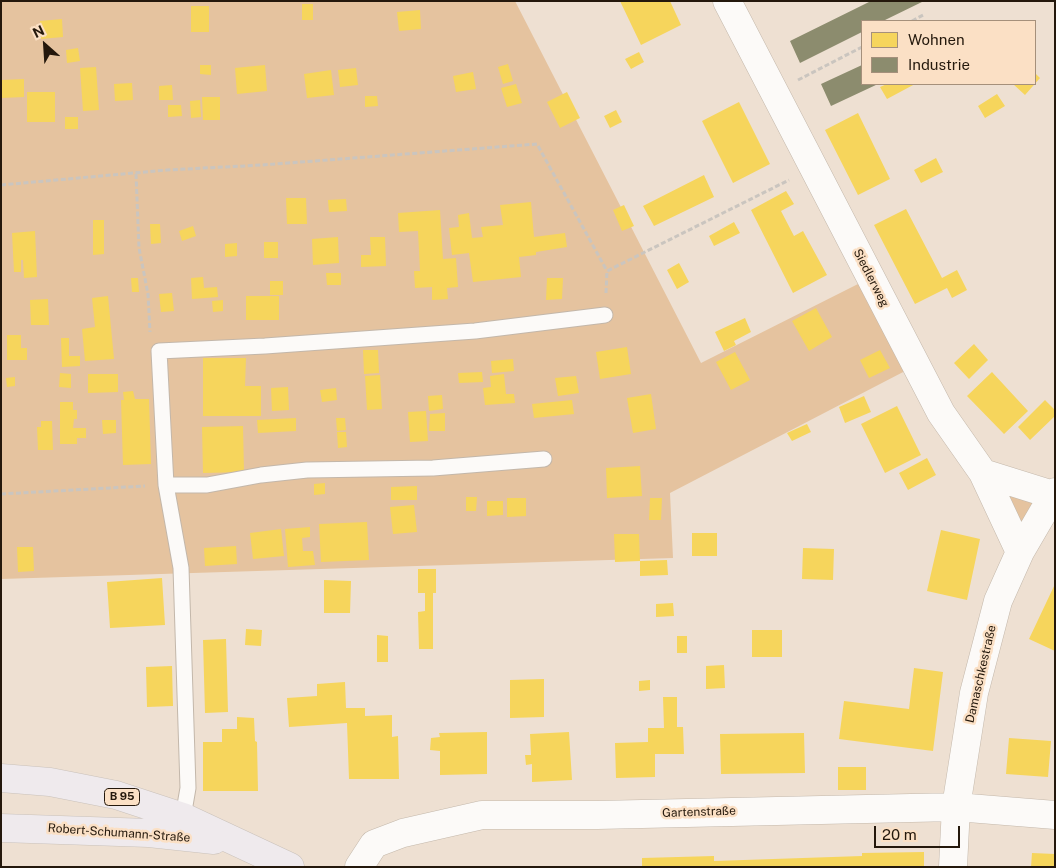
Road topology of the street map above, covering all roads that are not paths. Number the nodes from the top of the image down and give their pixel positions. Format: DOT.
graph roads {
  1 [pos="727,1"];
  2 [pos="605,315"];
  3 [pos="544,459"];
  4 [pos="983,473"];
  5 [pos="166,485"];
  6 [pos="1054,493"];
  7 [pos="1020,552"];
  8 [pos="1,778"];
  9 [pos="956,807"];
  10 [pos="1055,815"];
  11 [pos="183,817"];
  12 [pos="1,828"];
  13 [pos="236,843"];
  14 [pos="290,867"];
  15 [pos="359,867"];
  16 [pos="953,867"];
  1 -- 4 [label="street, Siedlerweg"];
  2 -- 5 [label="lane"];
  3 -- 5 [label="lane"];
  4 -- 6 [label="street, Damaschkestraße"];
  4 -- 7 [label="street, Siedlerweg"];
  5 -- 11 [label="lane"];
  6 -- 7 [label="street, Damaschkestraße"];
  7 -- 9 [label="street, Damaschkestraße"];
  8 -- 11 [label="main road, Robert-Schumann-Straße / B 95"];
  9 -- 10 [label="street, Gartenstraße"];
  9 -- 15 [label="street, Gartenstraße"];
  9 -- 16 [label="street, Damaschkestraße"];
  11 -- 13 [label="main road, Robert-Schumann-Straße / B 95"];
  12 -- 13 [label="main road, Robert-Schumann-Straße / B 95"];
  13 -- 14 [label="main road, Robert-Schumann-Straße / B 95"];
}
